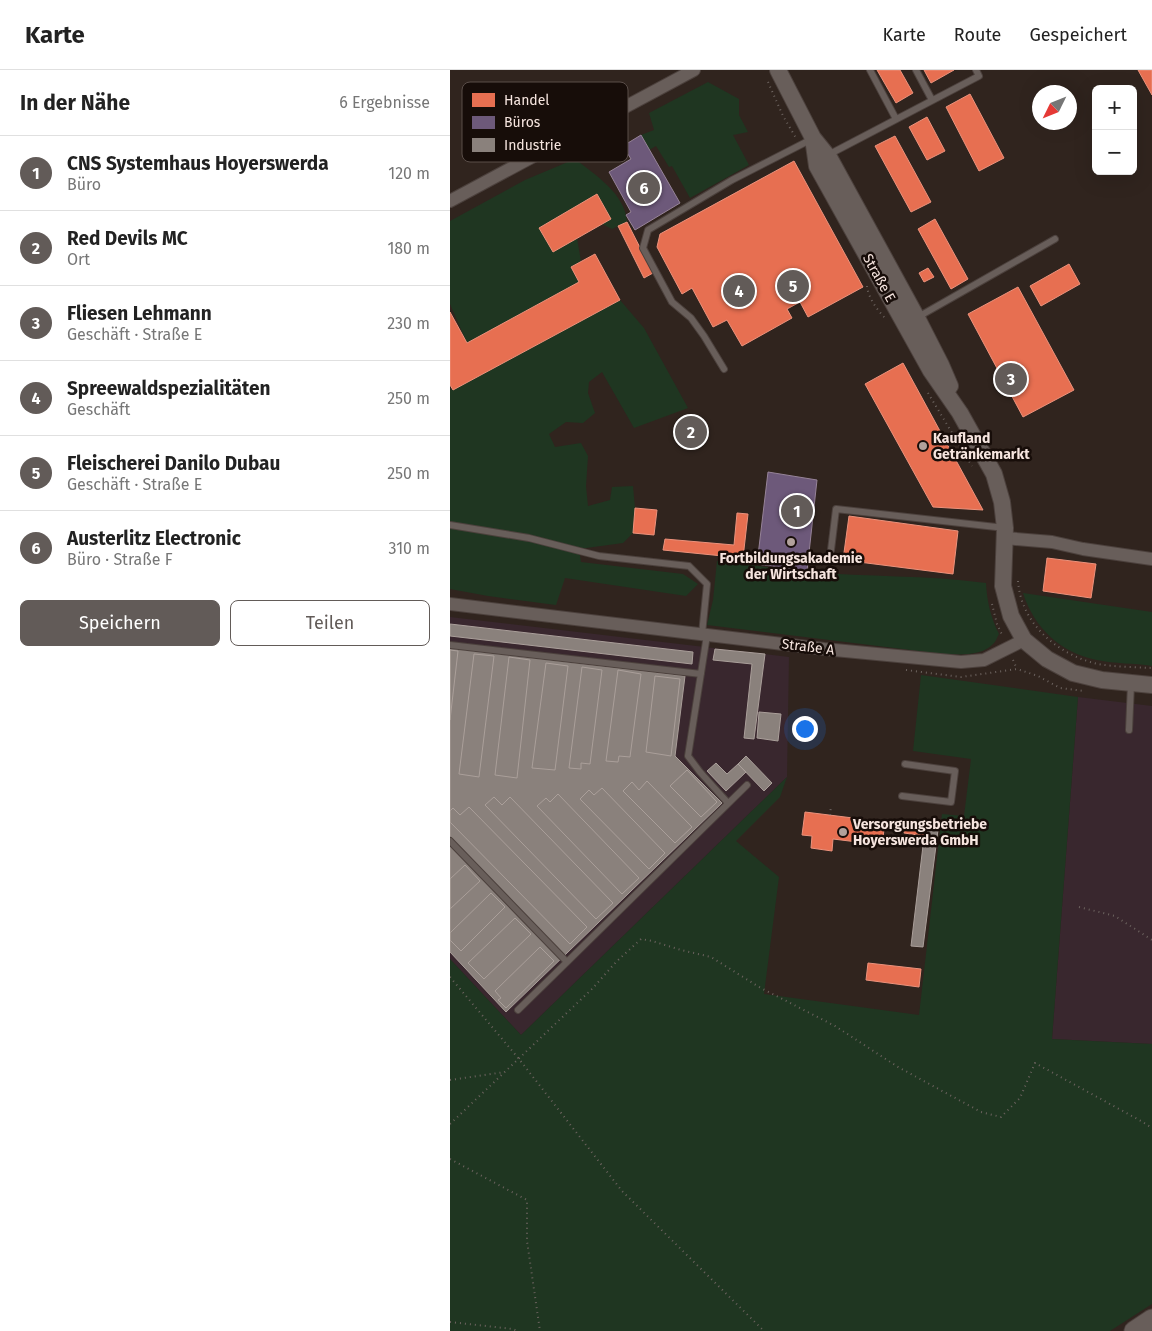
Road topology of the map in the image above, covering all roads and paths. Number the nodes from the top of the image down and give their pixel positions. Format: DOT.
graph roads {
  1 [pos="694,70"];
  2 [pos="870,70"];
  3 [pos="916,70"];
  4 [pos="976,70"];
  5 [pos="772,74"];
  6 [pos="932,100"];
  7 [pos="628,105"];
  8 [pos="896,119"];
  9 [pos="806,141"];
  10 [pos="826,155"];
  11 [pos="523,162"];
  12 [pos="450,201"];
  13 [pos="1055,239"];
  14 [pos="867,284"];
  15 [pos="917,318"];
  16 [pos="886,319"];
  17 [pos="724,369"];
  18 [pos="927,392"];
  19 [pos="960,413"];
  20 [pos="974,468"];
  21 [pos="450,525"];
  22 [pos="1005,533"];
  23 [pos="831,550"];
  24 [pos="1152,559"];
  25 [pos="992,602"];
  26 [pos="450,604"];
  27 [pos="704,634"];
  28 [pos="1024,640"];
  29 [pos="450,645"];
  30 [pos="1008,649"];
  31 [pos="1017,669"];
  32 [pos="701,674"];
  33 [pos="1131,683"];
  34 [pos="1152,685"];
  35 [pos="1129,730"];
  36 [pos="905,764"];
  37 [pos="747,785"];
  38 [pos="902,796"];
  39 [pos="728,803"];
  40 [pos="831,806"];
  41 [pos="830,816"];
  42 [pos="884,830"];
  43 [pos="898,831"];
  44 [pos="450,841"];
  45 [pos="1079,907"];
  46 [pos="1152,940"];
  47 [pos="567,962"];
  48 [pos="450,977"];
  49 [pos="518,1010"];
  50 [pos="519,1059"];
  51 [pos="505,1072"];
  52 [pos="450,1080"];
  53 [pos="450,1124"];
  54 [pos="1152,1128"];
  55 [pos="450,1159"];
  56 [pos="1152,1319"];
  57 [pos="450,1322"];
  58 [pos="517,1331"];
  59 [pos="540,1331"];
  60 [pos="764,1331"];
  61 [pos="1134,1331"];
  1 -- 7 [label="street"];
  2 -- 8 [label="lane"];
  3 -- 6 [label="lane"];
  4 -- 6 [label="lane"];
  5 -- 9 [label="street, Straße E"];
  5 -- 9 [label="path"];
  6 -- 8 [label="lane"];
  8 -- 10 [label="lane"];
  9 -- 10 [label="street, Straße E"];
  9 -- 17 [label="lane"];
  9 -- 19 [label="street, Straße E"];
  10 -- 15 [label="street, Straße E"];
  11 -- 12 [label="street"];
  13 -- 15 [label="lane"];
  14 -- 16 [label="path"];
  15 -- 19 [label="street, Straße E"];
  18 -- 20 [label="path"];
  19 -- 22 [label="street, Straße E"];
  21 -- 27 [label="lane"];
  22 -- 23 [label="lane"];
  22 -- 24 [label="street"];
  22 -- 28 [label="street, Straße E"];
  25 -- 30 [label="path"];
  26 -- 27 [label="street, Straße A"];
  27 -- 30 [label="street, Straße A"];
  27 -- 32 [label="lane"];
  28 -- 30 [label="street, Straße A"];
  28 -- 33 [label="street"];
  29 -- 32 [label="lane"];
  30 -- 31 [label="path"];
  32 -- 39 [label="lane"];
  33 -- 34 [label="street"];
  33 -- 35 [label="lane"];
  36 -- 38 [label="lane"];
  37 -- 39 [label="lane"];
  39 -- 47 [label="lane"];
  40 -- 41 [label="path"];
  42 -- 43 [label="path"];
  44 -- 47 [label="lane"];
  45 -- 46 [label="path"];
  47 -- 49 [label="lane"];
  48 -- 50 [label="path"];
  50 -- 51 [label="path"];
  50 -- 54 [label="path"];
  50 -- 60 [label="path"];
  51 -- 52 [label="path"];
  51 -- 53 [label="path"];
  55 -- 59 [label="path"];
  56 -- 61 [label="main road"];
  57 -- 58 [label="path"];
}
